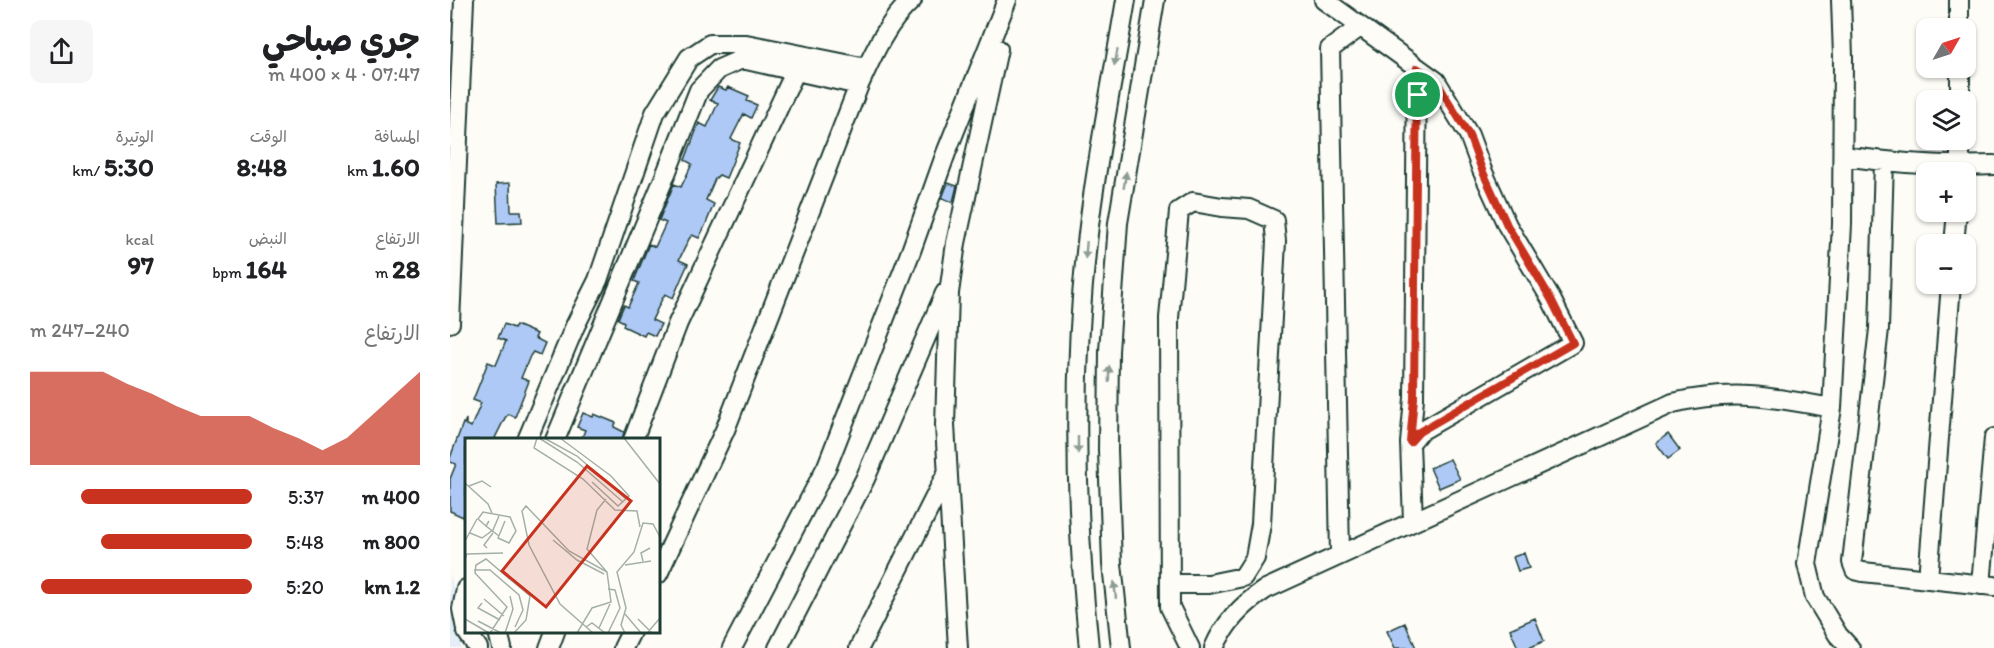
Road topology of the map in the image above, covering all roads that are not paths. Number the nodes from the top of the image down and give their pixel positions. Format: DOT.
graph roads {
  1 [pos="464,0"];
  2 [pos="912,0"];
  3 [pos="1008,0"];
  4 [pos="1126,0"];
  5 [pos="1155,0"];
  6 [pos="1324,0"];
  7 [pos="1841,0"];
  8 [pos="1959,0"];
  9 [pos="1959,18"];
  10 [pos="1360,27"];
  11 [pos="866,68"];
  12 [pos="1417,68"];
  13 [pos="796,70"];
  14 [pos="858,85"];
  15 [pos="1843,156"];
  16 [pos="1884,162"];
  17 [pos="1916,165"];
  18 [pos="1994,165"];
  19 [pos="1976,167"];
  20 [pos="951,280"];
  21 [pos="1950,294"];
  22 [pos="450,323"];
  23 [pos="1832,408"];
  24 [pos="528,438"];
  25 [pos="556,438"];
  26 [pos="634,438"];
  27 [pos="1994,438"];
  28 [pos="1410,442"];
  29 [pos="947,471"];
  30 [pos="1413,521"];
  31 [pos="1340,554"];
  32 [pos="660,570"];
  33 [pos="1928,579"];
  34 [pos="1170,584"];
  35 [pos="1988,586"];
  36 [pos="465,594"];
  37 [pos="465,622"];
  38 [pos="469,633"];
  39 [pos="498,633"];
  40 [pos="555,633"];
  41 [pos="630,633"];
  42 [pos="478,648"];
  43 [pos="502,648"];
  44 [pos="549,648"];
  45 [pos="623,648"];
  46 [pos="732,648"];
  47 [pos="778,648"];
  48 [pos="858,648"];
  49 [pos="958,648"];
  50 [pos="1089,648"];
  51 [pos="1121,648"];
  52 [pos="1190,648"];
  53 [pos="1214,648"];
  54 [pos="1850,648"];
  1 -- 22 [label="street"];
  2 -- 11 [label="street"];
  3 -- 20 [label="street"];
  3 -- 46 [label="street"];
  4 -- 50 [label="street, one-way"];
  51 -- 5 [label="street, one-way"];
  6 -- 10 [label="street"];
  7 -- 15 [label="street"];
  8 -- 9 [label="street"];
  10 -- 12 [label="street"];
  10 -- 31 [label="street"];
  11 -- 14 [label="street"];
  11 -- 24 [label="street"];
  12 -- 28 [label="street"];
  12 -- 28 [label="street"];
  13 -- 14 [label="street"];
  13 -- 25 [label="street"];
  13 -- 26 [label="street"];
  14 -- 32 [label="street"];
  15 -- 16 [label="street"];
  15 -- 23 [label="street"];
  16 -- 17 [label="street"];
  16 -- 33 [label="street"];
  18 -- 19 [label="street"];
  20 -- 29 [label="street"];
  20 -- 47 [label="street"];
  21 -- 33 [label="street"];
  23 -- 30 [label="street"];
  23 -- 54 [label="street"];
  27 -- 35 [label="street"];
  28 -- 30 [label="street"];
  29 -- 48 [label="street"];
  29 -- 49 [label="street"];
  30 -- 31 [label="street"];
  31 -- 53 [label="street"];
  33 -- 35 [label="street"];
  34 -- 34 [label="street"];
  34 -- 52 [label="street"];
  36 -- 37 [label="street"];
  38 -- 42 [label="street"];
  39 -- 43 [label="street"];
  40 -- 44 [label="street"];
  41 -- 45 [label="street"];
}
